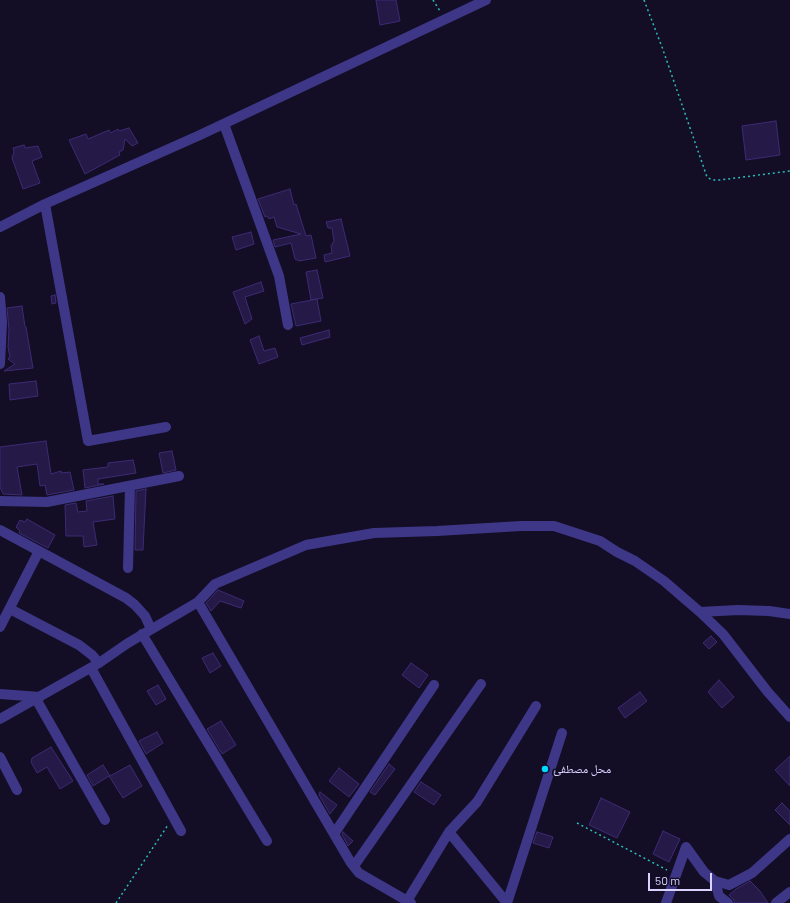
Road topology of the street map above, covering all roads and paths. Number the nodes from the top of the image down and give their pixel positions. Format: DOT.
graph roads {
  1 [pos="433,0"];
  2 [pos="486,0"];
  3 [pos="644,0"];
  4 [pos="446,19"];
  5 [pos="224,124"];
  6 [pos="790,171"];
  7 [pos="45,204"];
  8 [pos="0,227"];
  9 [pos="0,297"];
  10 [pos="288,325"];
  11 [pos="0,364"];
  12 [pos="166,427"];
  13 [pos="179,476"];
  14 [pos="130,486"];
  15 [pos="0,501"];
  16 [pos="0,530"];
  17 [pos="39,551"];
  18 [pos="128,568"];
  19 [pos="198,602"];
  20 [pos="10,608"];
  21 [pos="700,612"];
  22 [pos="790,614"];
  23 [pos="0,627"];
  24 [pos="146,632"];
  25 [pos="95,665"];
  26 [pos="481,684"];
  27 [pos="434,685"];
  28 [pos="0,694"];
  29 [pos="38,698"];
  30 [pos="536,706"];
  31 [pos="790,717"];
  32 [pos="0,719"];
  33 [pos="562,733"];
  34 [pos="0,757"];
  35 [pos="17,790"];
  36 [pos="173,817"];
  37 [pos="105,820"];
  38 [pos="577,823"];
  39 [pos="181,831"];
  40 [pos="449,832"];
  41 [pos="334,834"];
  42 [pos="790,839"];
  43 [pos="267,841"];
  44 [pos="354,866"];
  45 [pos="676,874"];
  46 [pos="715,881"];
  47 [pos="790,892"];
  48 [pos="409,902"];
  49 [pos="116,903"];
  50 [pos="507,903"];
  51 [pos="666,903"];
  52 [pos="728,903"];
  53 [pos="776,903"];
  1 -- 4 [label="path"];
  2 -- 4 [label="street"];
  3 -- 6 [label="path"];
  4 -- 5 [label="street"];
  5 -- 7 [label="street"];
  5 -- 10 [label="street"];
  7 -- 8 [label="street"];
  7 -- 12 [label="street"];
  9 -- 11 [label="street"];
  13 -- 14 [label="street"];
  14 -- 15 [label="street"];
  14 -- 18 [label="street"];
  16 -- 17 [label="street"];
  17 -- 20 [label="street"];
  17 -- 24 [label="street"];
  19 -- 21 [label="street"];
  19 -- 24 [label="street"];
  19 -- 41 [label="street"];
  20 -- 23 [label="street"];
  20 -- 25 [label="street"];
  21 -- 22 [label="street"];
  21 -- 31 [label="street"];
  24 -- 25 [label="street"];
  24 -- 43 [label="street"];
  25 -- 29 [label="street"];
  25 -- 36 [label="street"];
  26 -- 44 [label="street"];
  27 -- 41 [label="street"];
  28 -- 29 [label="street"];
  29 -- 32 [label="street"];
  29 -- 37 [label="street"];
  30 -- 40 [label="street"];
  33 -- 50 [label="street"];
  34 -- 35 [label="street"];
  36 -- 39 [label="street"];
  36 -- 49 [label="path"];
  38 -- 45 [label="path"];
  40 -- 48 [label="street"];
  40 -- 50 [label="street"];
  41 -- 44 [label="street"];
  42 -- 46 [label="street"];
  44 -- 48 [label="street"];
  45 -- 46 [label="street"];
  45 -- 51 [label="street"];
  46 -- 52 [label="street"];
  47 -- 53 [label="street"];
}
